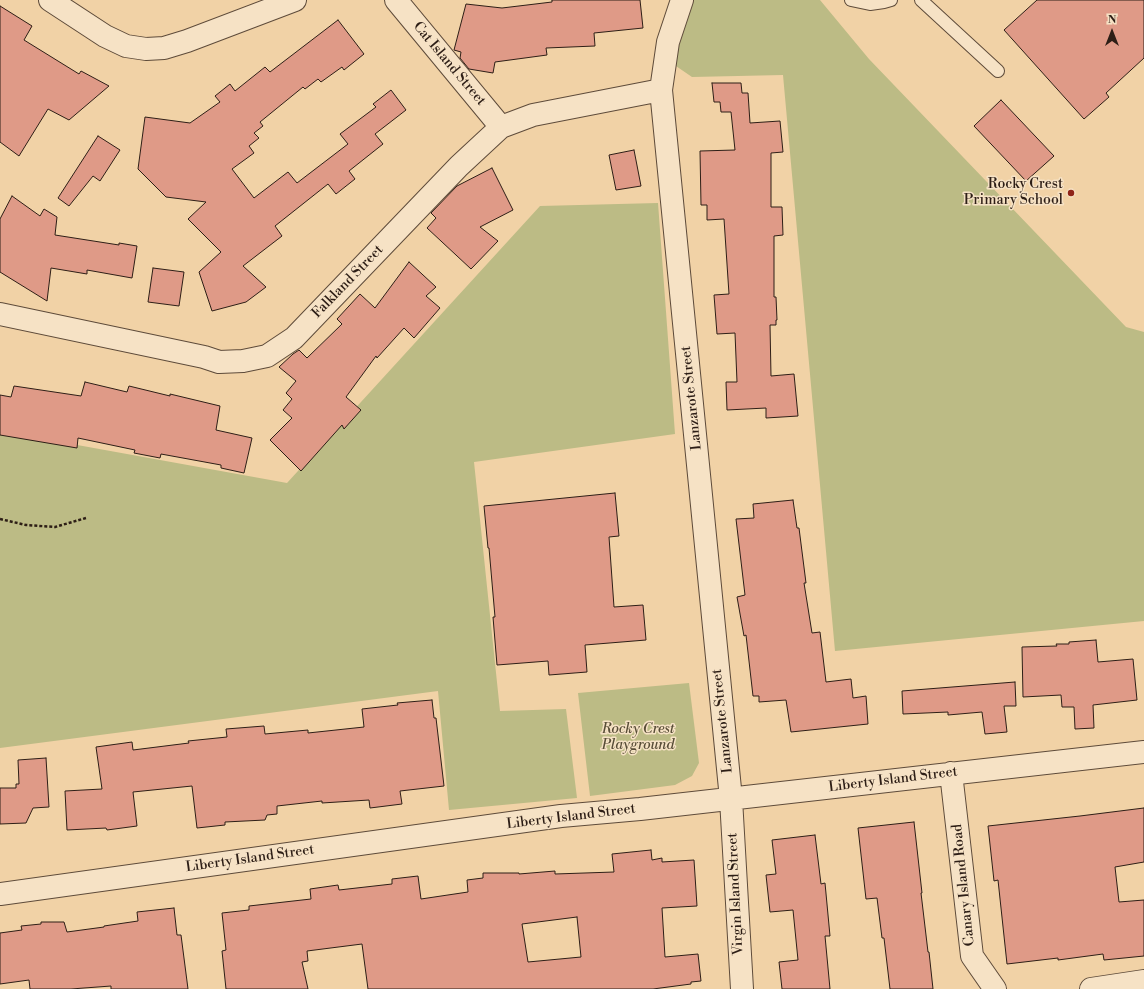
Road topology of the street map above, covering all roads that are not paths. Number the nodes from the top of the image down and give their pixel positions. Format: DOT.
graph roads {
  1 [pos="50,0"];
  2 [pos="295,0"];
  3 [pos="396,0"];
  4 [pos="682,0"];
  5 [pos="851,0"];
  6 [pos="890,0"];
  7 [pos="921,0"];
  8 [pos="998,71"];
  9 [pos="661,90"];
  10 [pos="501,127"];
  11 [pos="0,314"];
  12 [pos="1144,752"];
  13 [pos="951,773"];
  14 [pos="731,799"];
  15 [pos="0,894"];
  16 [pos="1144,981"];
  17 [pos="742,989"];
  18 [pos="995,989"];
  19 [pos="1091,989"];
  1 -- 2 [label="street"];
  3 -- 10 [label="street, Cat Island Street"];
  4 -- 9 [label="street, Lanzarote Street"];
  5 -- 6 [label="lane"];
  7 -- 8 [label="lane"];
  9 -- 10 [label="street, Falkland Street"];
  9 -- 14 [label="street, Lanzarote Street"];
  10 -- 11 [label="street, Falkland Street"];
  12 -- 13 [label="street, Liberty Island Street"];
  13 -- 14 [label="street, Liberty Island Street"];
  13 -- 18 [label="street, Canary Island Road"];
  14 -- 15 [label="street, Liberty Island Street"];
  14 -- 17 [label="street, Virgin Island Street"];
  16 -- 19 [label="street"];
}
